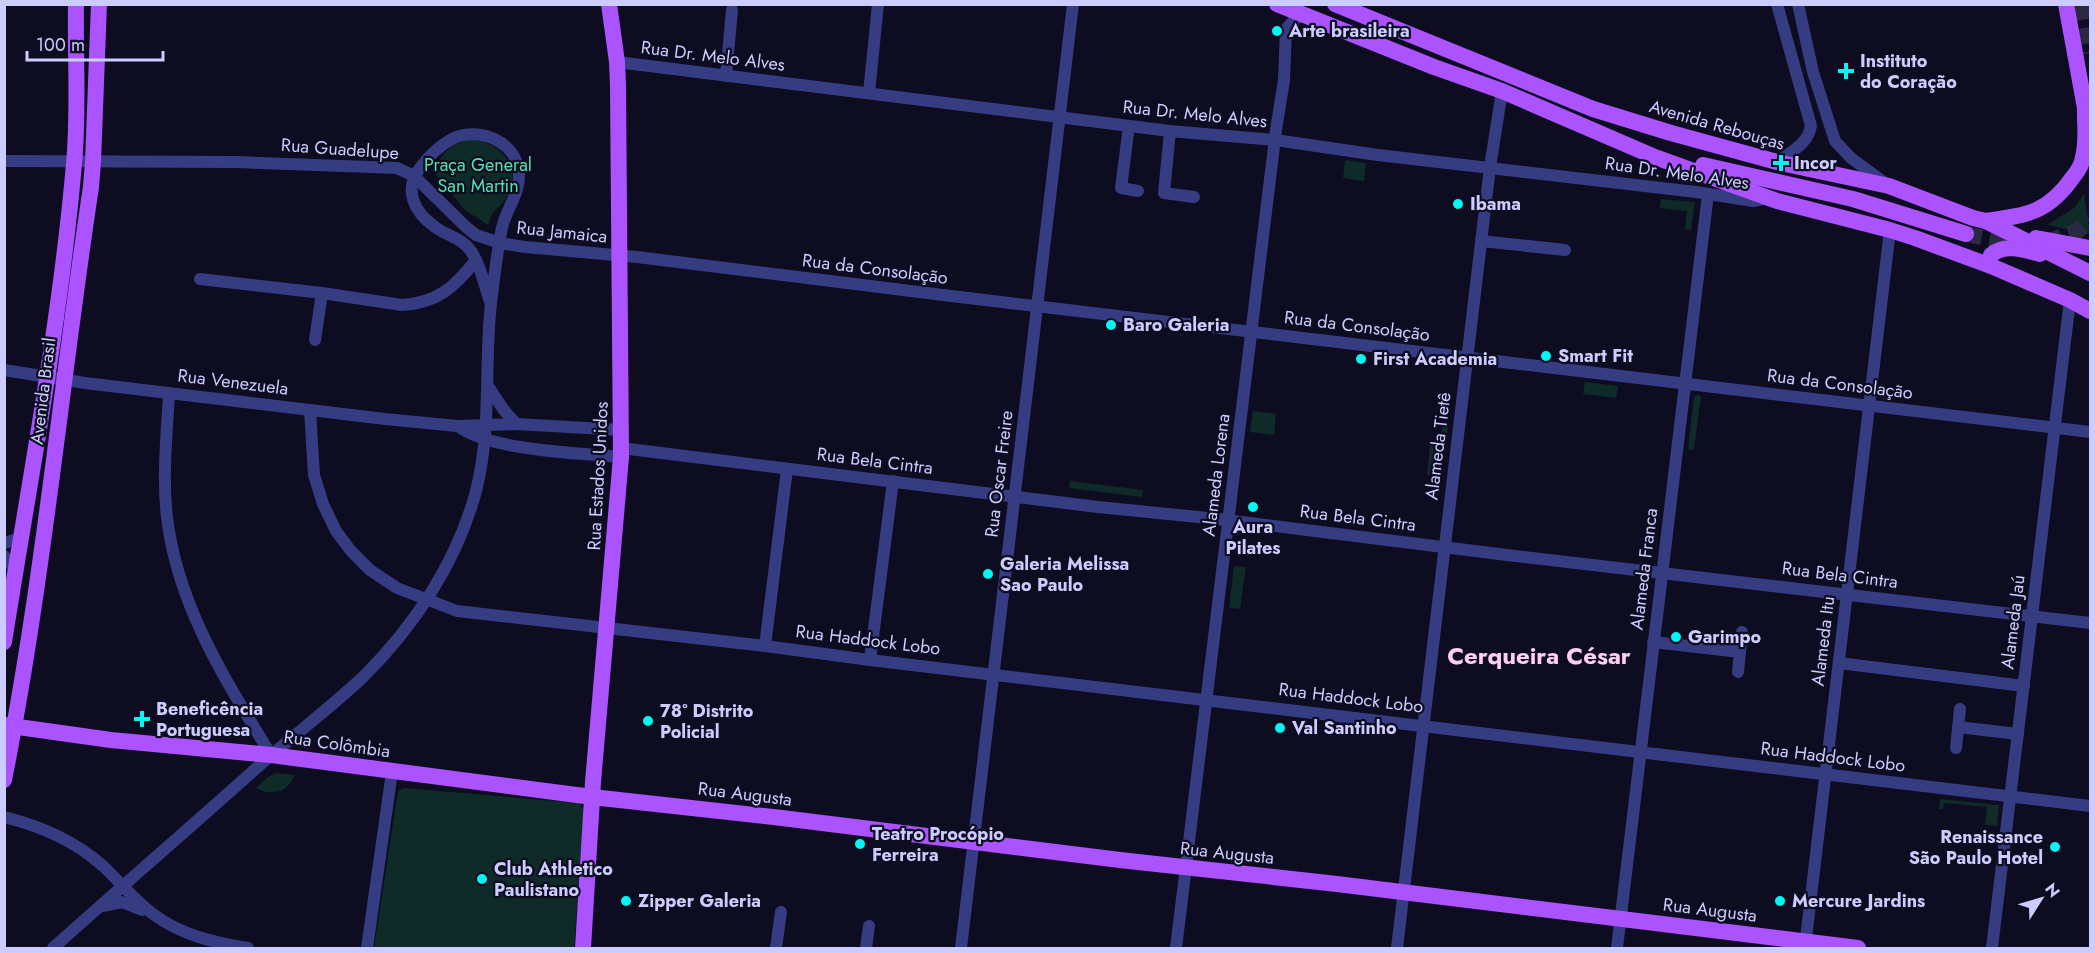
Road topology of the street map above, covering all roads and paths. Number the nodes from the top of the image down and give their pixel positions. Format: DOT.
graph roads {
  1 [pos="76,4"];
  2 [pos="99,4"];
  3 [pos="609,4"];
  4 [pos="878,4"];
  5 [pos="1073,4"];
  6 [pos="1277,4"];
  7 [pos="1335,4"];
  8 [pos="1777,4"];
  9 [pos="1798,4"];
  10 [pos="2066,4"];
  11 [pos="732,10"];
  12 [pos="1304,15"];
  13 [pos="617,62"];
  14 [pos="1814,72"];
  15 [pos="726,76"];
  16 [pos="1797,76"];
  17 [pos="1502,92"];
  18 [pos="869,93"];
  19 [pos="2087,112"];
  20 [pos="1060,116"];
  21 [pos="1129,126"];
  22 [pos="1170,131"];
  23 [pos="1275,140"];
  24 [pos="2091,151"];
  25 [pos="1655,157"];
  26 [pos="4,161"];
  27 [pos="74,162"];
  28 [pos="93,162"];
  29 [pos="1777,162"];
  30 [pos="1490,167"];
  31 [pos="414,176"];
  32 [pos="1889,186"];
  33 [pos="1138,191"];
  34 [pos="1708,194"];
  35 [pos="1194,197"];
  36 [pos="1768,198"];
  37 [pos="1986,221"];
  38 [pos="2004,229"];
  39 [pos="1890,230"];
  40 [pos="1966,234"];
  41 [pos="1481,241"];
  42 [pos="500,243"];
  43 [pos="2091,248"];
  44 [pos="1565,250"];
  45 [pos="620,256"];
  46 [pos="476,260"];
  47 [pos="2069,261"];
  48 [pos="1991,266"];
  49 [pos="2091,273"];
  50 [pos="200,279"];
  51 [pos="458,282"];
  52 [pos="322,293"];
  53 [pos="489,299"];
  54 [pos="2070,300"];
  55 [pos="1036,306"];
  56 [pos="2091,310"];
  57 [pos="1251,332"];
  58 [pos="315,340"];
  59 [pos="1467,358"];
  60 [pos="4,370"];
  61 [pos="46,375"];
  62 [pos="64,378"];
  63 [pos="1684,383"];
  64 [pos="488,386"];
  65 [pos="169,393"];
  66 [pos="1869,406"];
  67 [pos="310,410"];
  68 [pos="516,424"];
  69 [pos="457,426"];
  70 [pos="486,426"];
  71 [pos="2054,428"];
  72 [pos="621,430"];
  73 [pos="2091,432"];
  74 [pos="485,439"];
  75 [pos="621,453"];
  76 [pos="787,469"];
  77 [pos="893,482"];
  78 [pos="1015,496"];
  79 [pos="1229,520"];
  80 [pos="13,541"];
  81 [pos="42,542"];
  82 [pos="1445,546"];
  83 [pos="4,556"];
  84 [pos="16,570"];
  85 [pos="1661,572"];
  86 [pos="1847,594"];
  87 [pos="426,600"];
  88 [pos="2032,616"];
  89 [pos="2091,622"];
  90 [pos="607,629"];
  91 [pos="1742,632"];
  92 [pos="4,642"];
  93 [pos="1653,642"];
  94 [pos="765,646"];
  95 [pos="1740,652"];
  96 [pos="870,660"];
  97 [pos="1839,663"];
  98 [pos="1738,672"];
  99 [pos="994,674"];
  100 [pos="2024,686"];
  101 [pos="1208,699"];
  102 [pos="1960,709"];
  103 [pos="1423,725"];
  104 [pos="10,726"];
  105 [pos="1958,727"];
  106 [pos="2018,734"];
  107 [pos="1956,748"];
  108 [pos="1640,752"];
  109 [pos="271,755"];
  110 [pos="392,772"];
  111 [pos="1826,774"];
  112 [pos="4,780"];
  113 [pos="592,796"];
  114 [pos="2010,796"];
  115 [pos="2091,806"];
  116 [pos="4,817"];
  117 [pos="973,842"];
  118 [pos="1187,868"];
  119 [pos="122,885"];
  120 [pos="1403,894"];
  121 [pos="99,907"];
  122 [pos="780,912"];
  123 [pos="152,913"];
  124 [pos="1621,919"];
  125 [pos="869,926"];
  126 [pos="1805,945"];
  127 [pos="53,948"];
  128 [pos="248,948"];
  129 [pos="367,948"];
  130 [pos="583,948"];
  131 [pos="776,948"];
  132 [pos="866,948"];
  133 [pos="961,948"];
  134 [pos="1176,948"];
  135 [pos="1397,948"];
  136 [pos="1617,948"];
  137 [pos="1858,948"];
  138 [pos="1992,948"];
  1 -- 27 [label="main road, Avenida Brasil"];
  2 -- 28 [label="main road, Avenida Brasil"];
  3 -- 13 [label="main road, Rua Estados Unidos"];
  4 -- 18 [label="street"];
  5 -- 20 [label="street, Rua Oscar Freire"];
  6 -- 12 [label="main road, Avenida Rebouças"];
  7 -- 29 [label="main road, Avenida Rebouças"];
  8 -- 16 [label="street"];
  9 -- 14 [label="street"];
  10 -- 19 [label="main road"];
  11 -- 15 [label="street"];
  12 -- 17 [label="main road, Avenida Rebouças"];
  12 -- 23 [label="street, Alameda Lorena"];
  13 -- 15 [label="street, Rua Dr. Melo Alves"];
  13 -- 45 [label="main road, Rua Estados Unidos"];
  14 -- 16 [label="street"];
  14 -- 32 [label="street"];
  15 -- 18 [label="street, Rua Dr. Melo Alves"];
  16 -- 29 [label="street"];
  17 -- 25 [label="main road, Avenida Rebouças"];
  17 -- 30 [label="street, Alameda Tietê"];
  18 -- 20 [label="street, Rua Dr. Melo Alves"];
  19 -- 24 [label="main road"];
  19 -- 37 [label="main road"];
  20 -- 21 [label="street, Rua Dr. Melo Alves"];
  20 -- 55 [label="street, Rua Oscar Freire"];
  21 -- 22 [label="street, Rua Dr. Melo Alves"];
  21 -- 33 [label="street"];
  22 -- 23 [label="street, Rua Dr. Melo Alves"];
  22 -- 35 [label="street"];
  23 -- 30 [label="street, Rua Dr. Melo Alves"];
  23 -- 57 [label="street, Alameda Lorena"];
  25 -- 36 [label="main road, Avenida Rebouças"];
  25 -- 40 [label="main road, Avenida Rebouças"];
  26 -- 27 [label="street, Rua Guadelupe"];
  27 -- 28 [label="street, Rua Guadelupe"];
  27 -- 61 [label="main road, Avenida Brasil"];
  28 -- 31 [label="street, Rua Guadelupe"];
  28 -- 62 [label="main road, Avenida Brasil"];
  29 -- 32 [label="main road, Avenida Rebouças"];
  30 -- 34 [label="street, Rua Dr. Melo Alves"];
  30 -- 41 [label="street, Alameda Tietê"];
  31 -- 42 [label="street, Rua Guadelupe"];
  31 -- 42 [label="street"];
  31 -- 46 [label="street"];
  32 -- 37 [label="main road, Avenida Rebouças"];
  34 -- 36 [label="street, Rua Dr. Melo Alves"];
  34 -- 63 [label="street, Alameda Franca"];
  36 -- 39 [label="main road, Avenida Rebouças"];
  37 -- 38 [label="main road, Avenida Rebouças"];
  38 -- 43 [label="main road"];
  38 -- 47 [label="main road, Avenida Rebouças"];
  39 -- 48 [label="main road, Avenida Rebouças"];
  39 -- 66 [label="street, Alameda Itu"];
  41 -- 44 [label="street"];
  41 -- 59 [label="street, Alameda Tietê"];
  42 -- 45 [label="street, Rua Jamaica"];
  42 -- 53 [label="street"];
  45 -- 55 [label="street, Rua da Consolação"];
  45 -- 72 [label="main road, Rua Estados Unidos"];
  46 -- 51 [label="street"];
  46 -- 53 [label="street"];
  47 -- 48 [label="main road"];
  47 -- 49 [label="main road, Avenida Rebouças"];
  48 -- 54 [label="main road, Avenida Rebouças"];
  50 -- 52 [label="street"];
  51 -- 52 [label="street"];
  51 -- 53 [label="street"];
  52 -- 58 [label="street"];
  53 -- 64 [label="street"];
  54 -- 56 [label="main road, Avenida Rebouças"];
  54 -- 71 [label="street, Alameda Jaú"];
  55 -- 57 [label="street, Rua da Consolação"];
  55 -- 78 [label="street, Rua Oscar Freire"];
  57 -- 59 [label="street, Rua da Consolação"];
  57 -- 79 [label="street, Alameda Lorena"];
  59 -- 63 [label="street, Rua da Consolação"];
  59 -- 82 [label="street, Alameda Tietê"];
  60 -- 61 [label="street, Rua Venezuela"];
  61 -- 62 [label="street, Rua Venezuela"];
  61 -- 80 [label="main road, Avenida Brasil"];
  62 -- 65 [label="street, Rua Venezuela"];
  62 -- 81 [label="main road, Avenida Brasil"];
  63 -- 66 [label="street, Rua da Consolação"];
  63 -- 85 [label="street, Alameda Franca"];
  64 -- 68 [label="street"];
  64 -- 70 [label="street"];
  65 -- 67 [label="street, Rua Venezuela"];
  65 -- 109 [label="street"];
  66 -- 71 [label="street, Rua da Consolação"];
  66 -- 86 [label="street, Alameda Itu"];
  67 -- 69 [label="street, Rua Venezuela"];
  67 -- 87 [label="street, Rua Haddock Lobo"];
  68 -- 70 [label="street, Rua Venezuela"];
  68 -- 72 [label="street, Rua Venezuela"];
  69 -- 70 [label="street, Rua Venezuela"];
  69 -- 74 [label="street, Rua Venezuela"];
  70 -- 74 [label="street"];
  71 -- 73 [label="street, Rua da Consolação"];
  71 -- 88 [label="street, Alameda Jaú"];
  72 -- 75 [label="main road, Rua Estados Unidos"];
  74 -- 75 [label="street, Rua Venezuela"];
  74 -- 87 [label="street"];
  75 -- 76 [label="street, Rua Bela Cintra"];
  75 -- 90 [label="main road, Rua Estados Unidos"];
  76 -- 77 [label="street, Rua Bela Cintra"];
  76 -- 94 [label="street"];
  77 -- 78 [label="street, Rua Bela Cintra"];
  77 -- 96 [label="street"];
  78 -- 79 [label="street, Rua Bela Cintra"];
  78 -- 99 [label="street, Rua Oscar Freire"];
  79 -- 82 [label="street, Rua Bela Cintra"];
  79 -- 101 [label="street, Alameda Lorena"];
  80 -- 81 [label="main road"];
  80 -- 84 [label="main road, Avenida Brasil"];
  81 -- 104 [label="main road, Avenida Brasil"];
  82 -- 85 [label="street, Rua Bela Cintra"];
  82 -- 103 [label="street, Alameda Tietê"];
  83 -- 84 [label="street"];
  84 -- 92 [label="main road, Avenida Brasil"];
  85 -- 86 [label="street, Rua Bela Cintra"];
  85 -- 93 [label="street, Alameda Franca"];
  86 -- 88 [label="street, Rua Bela Cintra"];
  86 -- 97 [label="street, Alameda Itu"];
  87 -- 90 [label="street, Rua Haddock Lobo"];
  87 -- 109 [label="street"];
  88 -- 89 [label="street, Rua Bela Cintra"];
  88 -- 100 [label="street, Alameda Jaú"];
  90 -- 94 [label="street, Rua Haddock Lobo"];
  90 -- 113 [label="main road, Rua Estados Unidos"];
  91 -- 95 [label="street"];
  93 -- 95 [label="street"];
  93 -- 108 [label="street, Alameda Franca"];
  94 -- 96 [label="street, Rua Haddock Lobo"];
  95 -- 98 [label="street"];
  96 -- 99 [label="street, Rua Haddock Lobo"];
  97 -- 100 [label="street"];
  97 -- 111 [label="street, Alameda Itu"];
  99 -- 101 [label="street, Rua Haddock Lobo"];
  99 -- 117 [label="street, Rua Oscar Freire"];
  100 -- 106 [label="street, Alameda Jaú"];
  101 -- 103 [label="street, Rua Haddock Lobo"];
  101 -- 118 [label="street, Alameda Lorena"];
  102 -- 105 [label="street"];
  103 -- 108 [label="street, Rua Haddock Lobo"];
  103 -- 120 [label="street, Alameda Tietê"];
  104 -- 109 [label="main road, Rua Colômbia"];
  104 -- 112 [label="main road, Avenida Brasil"];
  105 -- 106 [label="street"];
  105 -- 107 [label="street"];
  106 -- 114 [label="street, Alameda Jaú"];
  108 -- 111 [label="street, Rua Haddock Lobo"];
  108 -- 124 [label="street, Alameda Franca"];
  109 -- 110 [label="main road, Rua Colômbia"];
  109 -- 119 [label="street"];
  110 -- 113 [label="main road, Rua Colômbia"];
  110 -- 129 [label="street"];
  111 -- 114 [label="street, Rua Haddock Lobo"];
  111 -- 126 [label="street, Alameda Itu"];
  113 -- 117 [label="main road, Rua Augusta"];
  113 -- 130 [label="main road, Rua Estados Unidos"];
  114 -- 115 [label="street, Rua Haddock Lobo"];
  114 -- 138 [label="street, Alameda Jaú"];
  116 -- 119 [label="street"];
  117 -- 118 [label="main road, Rua Augusta"];
  117 -- 133 [label="street, Rua Oscar Freire"];
  118 -- 120 [label="main road, Rua Augusta"];
  118 -- 134 [label="street, Alameda Lorena"];
  119 -- 121 [label="street"];
  119 -- 123 [label="street"];
  120 -- 124 [label="main road, Rua Augusta"];
  120 -- 135 [label="street, Alameda Tietê"];
  121 -- 123 [label="street"];
  121 -- 127 [label="street"];
  122 -- 131 [label="street"];
  123 -- 128 [label="street"];
  124 -- 126 [label="main road, Rua Augusta"];
  124 -- 136 [label="street, Alameda Franca"];
  125 -- 132 [label="street"];
  126 -- 137 [label="main road, Rua Augusta"];
}
